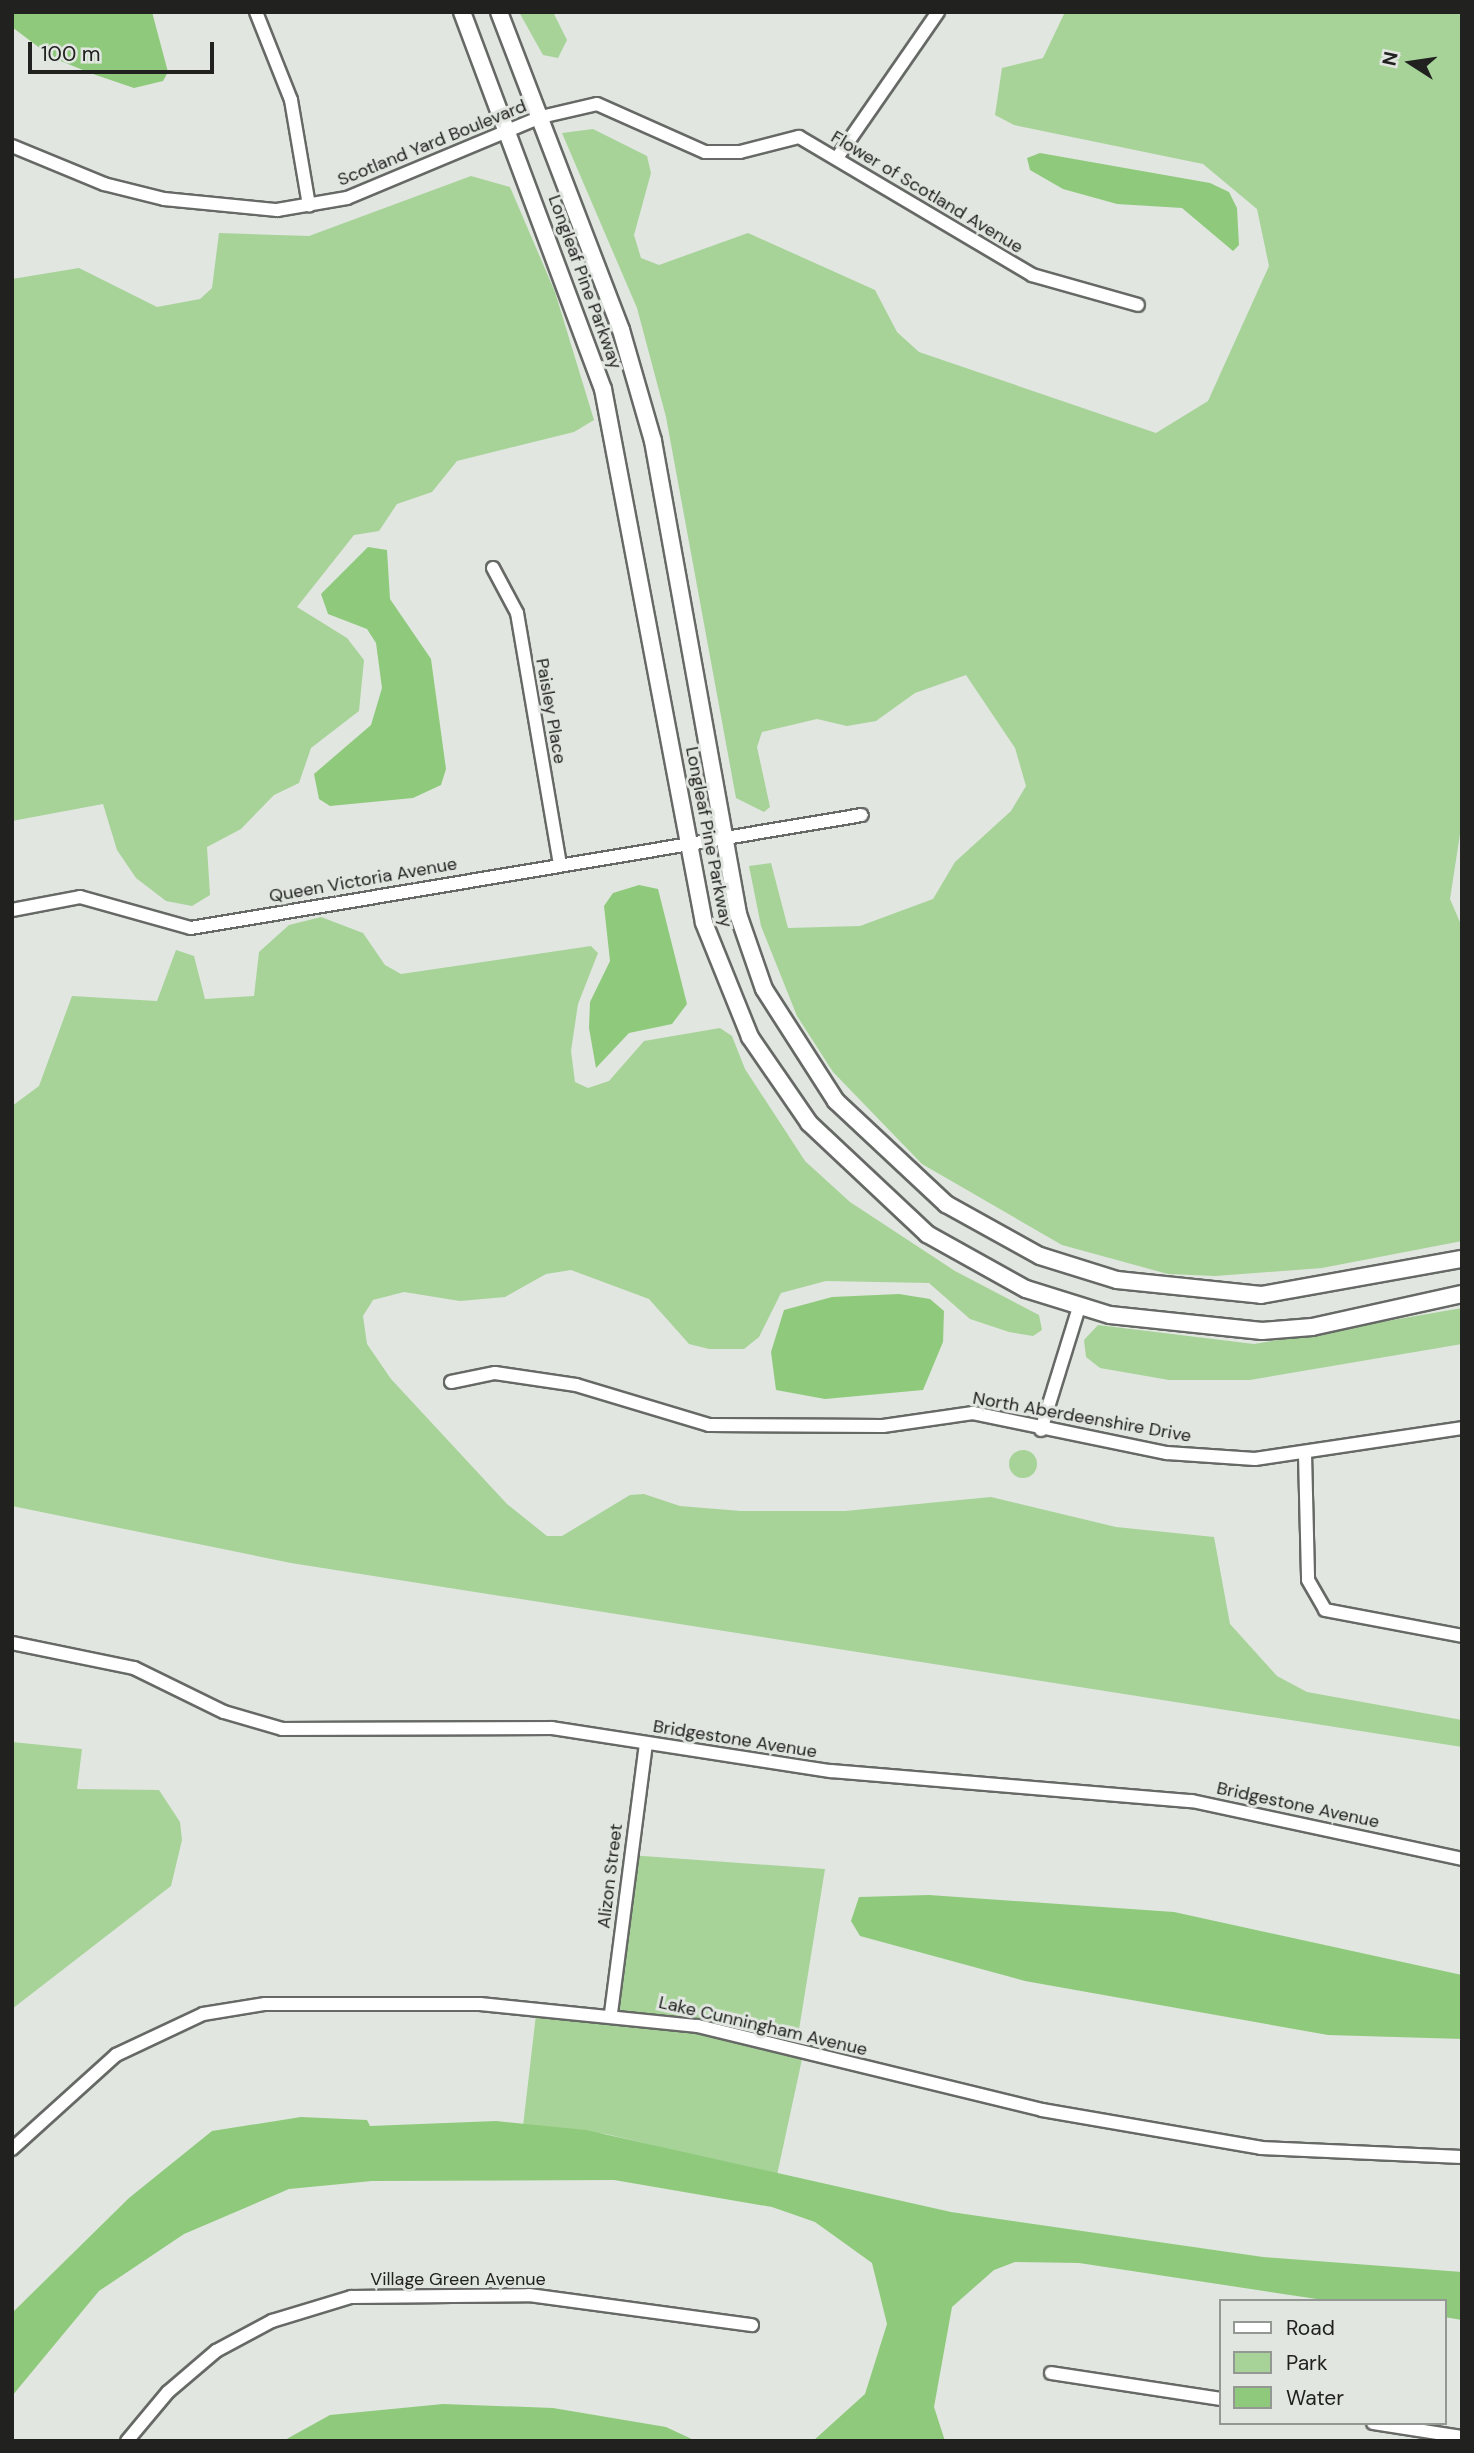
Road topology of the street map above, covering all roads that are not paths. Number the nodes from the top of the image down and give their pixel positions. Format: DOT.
graph roads {
  1 [pos="256,12"];
  2 [pos="462,12"];
  3 [pos="499,12"];
  4 [pos="938,12"];
  5 [pos="541,117"];
  6 [pos="510,133"];
  7 [pos="12,146"];
  8 [pos="839,155"];
  9 [pos="309,205"];
  10 [pos="1138,304"];
  11 [pos="494,568"];
  12 [pos="862,815"];
  13 [pos="723,841"];
  14 [pos="690,846"];
  15 [pos="560,864"];
  16 [pos="12,910"];
  17 [pos="1462,1259"];
  18 [pos="1462,1294"];
  19 [pos="1079,1307"];
  20 [pos="451,1382"];
  21 [pos="1462,1428"];
  22 [pos="1041,1430"];
  23 [pos="1305,1454"];
  24 [pos="1462,1636"];
  25 [pos="12,1643"];
  26 [pos="646,1743"];
  27 [pos="1462,1858"];
  28 [pos="611,2013"];
  29 [pos="12,2149"];
  30 [pos="1462,2157"];
  31 [pos="752,2325"];
  32 [pos="1051,2373"];
  33 [pos="1218,2399"];
  34 [pos="1386,2425"];
  35 [pos="1462,2437"];
  36 [pos="127,2441"];
  1 -- 9 [label="street"];
  2 -- 6 [label="main road, Longleaf Pine Parkway"];
  3 -- 5 [label="main road, Longleaf Pine Parkway"];
  4 -- 8 [label="street"];
  5 -- 6 [label="street, Scotland Yard Boulevard"];
  5 -- 8 [label="street, Flower of Scotland Avenue"];
  5 -- 13 [label="main road, Longleaf Pine Parkway"];
  6 -- 9 [label="street, Scotland Yard Boulevard"];
  6 -- 14 [label="main road, Longleaf Pine Parkway"];
  7 -- 9 [label="street, Scotland Yard Boulevard"];
  8 -- 10 [label="street, Flower of Scotland Avenue"];
  11 -- 15 [label="street, Paisley Place"];
  12 -- 13 [label="street, Queen Victoria Avenue"];
  13 -- 14 [label="street, Queen Victoria Avenue"];
  13 -- 17 [label="main road, Longleaf Pine Parkway"];
  14 -- 15 [label="street, Queen Victoria Avenue"];
  14 -- 19 [label="main road, Longleaf Pine Parkway"];
  15 -- 16 [label="street, Queen Victoria Avenue"];
  18 -- 19 [label="main road, Longleaf Pine Parkway"];
  19 -- 22 [label="street"];
  20 -- 22 [label="street, North Aberdeenshire Drive"];
  21 -- 23 [label="street, North Aberdeenshire Drive"];
  22 -- 23 [label="street, North Aberdeenshire Drive"];
  23 -- 24 [label="street"];
  25 -- 26 [label="street, Bridgestone Avenue"];
  26 -- 27 [label="street, Bridgestone Avenue"];
  26 -- 28 [label="street, Alizon Street"];
  28 -- 29 [label="street, Lake Cunningham Avenue"];
  28 -- 30 [label="street, Lake Cunningham Avenue"];
  31 -- 36 [label="street, Village Green Avenue"];
  32 -- 33 [label="street"];
  34 -- 35 [label="street"];
}
